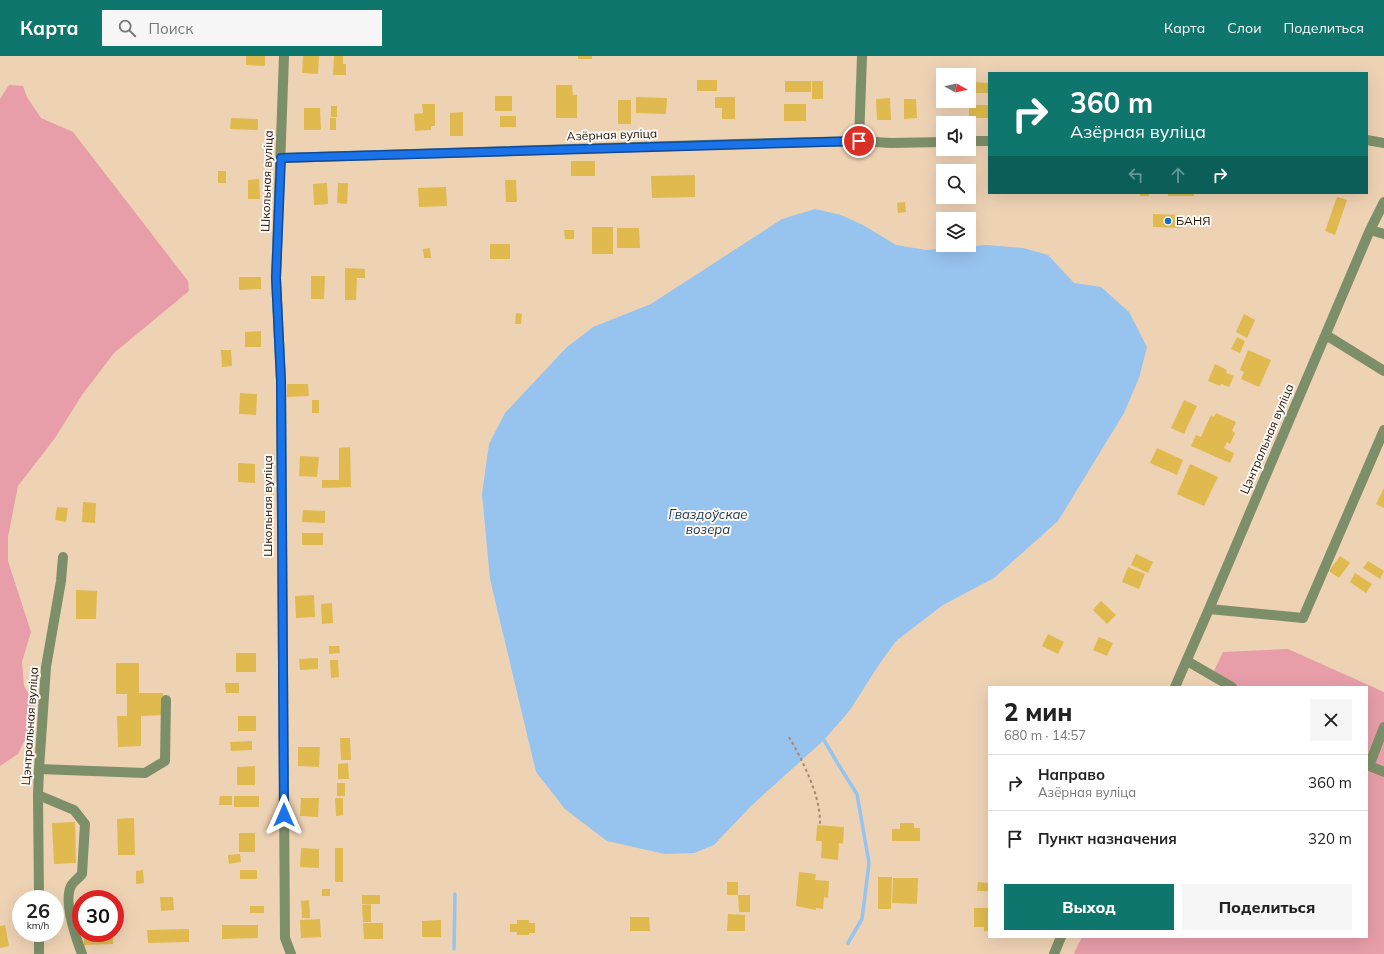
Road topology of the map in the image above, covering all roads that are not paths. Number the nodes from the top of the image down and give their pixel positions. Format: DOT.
graph roads {
  1 [pos="284,56"];
  2 [pos="862,56"];
  3 [pos="988,140"];
  4 [pos="1368,140"];
  5 [pos="859,141"];
  6 [pos="976,141"];
  7 [pos="936,142"];
  8 [pos="1384,143"];
  9 [pos="281,158"];
  10 [pos="1384,202"];
  11 [pos="1370,230"];
  12 [pos="1384,234"];
  13 [pos="1326,335"];
  14 [pos="1384,371"];
  15 [pos="1384,430"];
  16 [pos="63,557"];
  17 [pos="1209,609"];
  18 [pos="1187,661"];
  19 [pos="1175,686"];
  20 [pos="1230,686"];
  21 [pos="166,700"];
  22 [pos="1384,727"];
  23 [pos="1368,765"];
  24 [pos="39,769"];
  25 [pos="1384,772"];
  26 [pos="38,795"];
  27 [pos="39,890"];
  28 [pos="1062,938"];
  29 [pos="39,942"];
  30 [pos="39,954"];
  31 [pos="82,954"];
  32 [pos="291,954"];
  33 [pos="1054,954"];
  1 -- 9 [label="street, Школьная вуліца"];
  2 -- 5 [label="street"];
  3 -- 6 [label="street"];
  4 -- 8 [label="street"];
  5 -- 7 [label="street, Азёрная вуліца"];
  5 -- 9 [label="street, Азёрная вуліца"];
  9 -- 32 [label="street, Школьная вуліца"];
  10 -- 11 [label="street, Цэнтральная вуліца"];
  11 -- 12 [label="street"];
  11 -- 13 [label="street, Цэнтральная вуліца"];
  13 -- 14 [label="street"];
  13 -- 17 [label="street, Цэнтральная вуліца"];
  15 -- 17 [label="street"];
  16 -- 24 [label="street, Цэнтральная вуліца"];
  17 -- 18 [label="street, Цэнтральная вуліца"];
  18 -- 19 [label="street, Цэнтральная вуліца"];
  18 -- 20 [label="street"];
  21 -- 24 [label="street"];
  22 -- 23 [label="street"];
  23 -- 25 [label="street"];
  24 -- 26 [label="street, Цэнтральная вуліца"];
  26 -- 27 [label="street, Цэнтральная вуліца"];
  26 -- 31 [label="street"];
  28 -- 33 [label="street"];
  29 -- 30 [label="street"];
}
